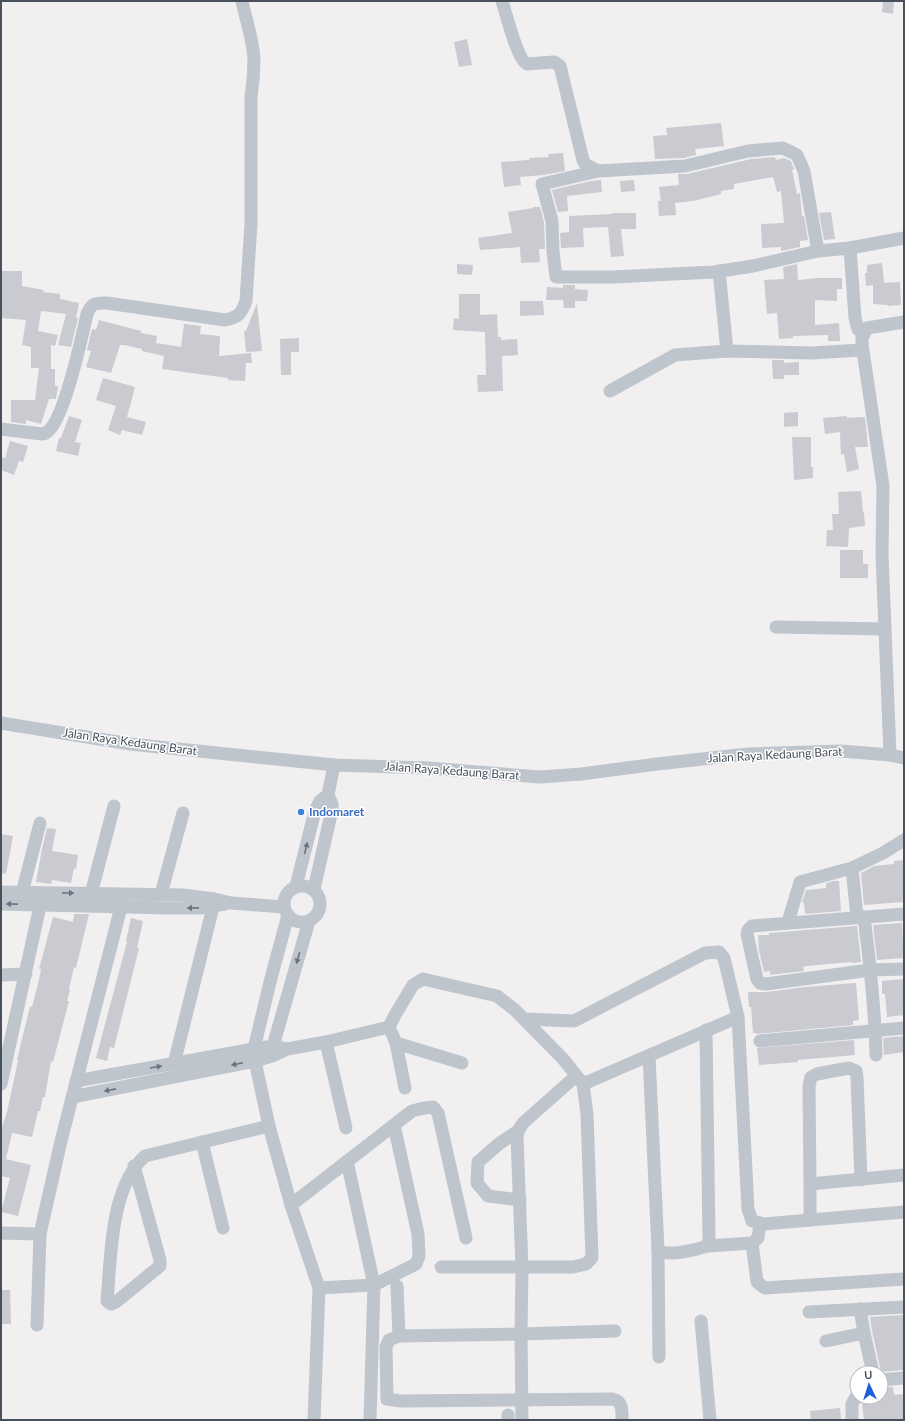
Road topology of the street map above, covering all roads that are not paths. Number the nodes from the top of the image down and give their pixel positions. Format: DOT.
graph roads {
  1 [pos="242,1"];
  2 [pos="502,1"];
  3 [pos="598,171"];
  4 [pos="904,238"];
  5 [pos="850,248"];
  6 [pos="818,251"];
  7 [pos="719,271"];
  8 [pos="904,322"];
  9 [pos="863,334"];
  10 [pos="862,350"];
  11 [pos="727,351"];
  12 [pos="610,391"];
  13 [pos="1,429"];
  14 [pos="776,627"];
  15 [pos="885,629"];
  16 [pos="1,723"];
  17 [pos="890,755"];
  18 [pos="904,758"];
  19 [pos="334,765"];
  20 [pos="328,795"];
  21 [pos="114,806"];
  22 [pos="182,813"];
  23 [pos="40,823"];
  24 [pos="904,840"];
  25 [pos="904,851"];
  26 [pos="883,853"];
  27 [pos="852,868"];
  28 [pos="296,886"];
  29 [pos="314,889"];
  30 [pos="1,892"];
  31 [pos="22,893"];
  32 [pos="91,894"];
  33 [pos="161,894"];
  34 [pos="42,899"];
  35 [pos="122,901"];
  36 [pos="213,903"];
  37 [pos="1,904"];
  38 [pos="286,911"];
  39 [pos="904,914"];
  40 [pos="861,917"];
  41 [pos="309,921"];
  42 [pos="788,922"];
  43 [pos="904,968"];
  44 [pos="870,970"];
  45 [pos="1,974"];
  46 [pos="26,974"];
  47 [pos="516,1011"];
  48 [pos="738,1016"];
  49 [pos="261,1020"];
  50 [pos="280,1023"];
  51 [pos="389,1027"];
  52 [pos="904,1028"];
  53 [pos="706,1030"];
  54 [pos="875,1030"];
  55 [pos="760,1041"];
  56 [pos="326,1042"];
  57 [pos="396,1043"];
  58 [pos="272,1051"];
  59 [pos="255,1055"];
  60 [pos="876,1055"];
  61 [pos="649,1056"];
  62 [pos="462,1063"];
  63 [pos="174,1064"];
  64 [pos="580,1080"];
  65 [pos="76,1081"];
  66 [pos="1,1084"];
  67 [pos="405,1088"];
  68 [pos="72,1097"];
  69 [pos="394,1125"];
  70 [pos="269,1126"];
  71 [pos="346,1128"];
  72 [pos="518,1131"];
  73 [pos="202,1142"];
  74 [pos="347,1161"];
  75 [pos="134,1166"];
  76 [pos="904,1176"];
  77 [pos="861,1180"];
  78 [pos="810,1184"];
  79 [pos="520,1200"];
  80 [pos="290,1205"];
  81 [pos="904,1212"];
  82 [pos="810,1220"];
  83 [pos="760,1223"];
  84 [pos="223,1228"];
  85 [pos="1,1233"];
  86 [pos="40,1234"];
  87 [pos="466,1238"];
  88 [pos="752,1243"];
  89 [pos="707,1246"];
  90 [pos="658,1250"];
  91 [pos="441,1268"];
  92 [pos="522,1268"];
  93 [pos="904,1279"];
  94 [pos="374,1285"];
  95 [pos="397,1286"];
  96 [pos="319,1288"];
  97 [pos="904,1307"];
  98 [pos="860,1309"];
  99 [pos="809,1312"];
  100 [pos="701,1321"];
  101 [pos="37,1325"];
  102 [pos="616,1331"];
  103 [pos="864,1333"];
  104 [pos="521,1334"];
  105 [pos="399,1336"];
  106 [pos="826,1341"];
  107 [pos="659,1357"];
  108 [pos="871,1365"];
  109 [pos="904,1378"];
  110 [pos="889,1379"];
  111 [pos="522,1400"];
  112 [pos="852,1405"];
  113 [pos="314,1420"];
  114 [pos="370,1420"];
  115 [pos="522,1420"];
  116 [pos="622,1420"];
  117 [pos="710,1420"];
  118 [pos="852,1420"];
  1 -- 13 [label="street"];
  2 -- 3 [label="street"];
  3 -- 6 [label="street"];
  3 -- 7 [label="street"];
  4 -- 5 [label="street"];
  5 -- 6 [label="street"];
  5 -- 9 [label="street"];
  6 -- 7 [label="street"];
  7 -- 11 [label="street"];
  8 -- 9 [label="street"];
  9 -- 10 [label="street"];
  10 -- 11 [label="street"];
  10 -- 15 [label="street"];
  11 -- 12 [label="street"];
  14 -- 15 [label="street"];
  15 -- 17 [label="street"];
  16 -- 19 [label="street, Jalan Raya Kedaung Barat"];
  17 -- 18 [label="street, Jalan Raya Kedaung Barat"];
  17 -- 19 [label="street, Jalan Raya Kedaung Barat"];
  19 -- 20 [label="street"];
  28 -- 20 [label="street, one-way"];
  20 -- 29 [label="street"];
  21 -- 32 [label="street"];
  22 -- 33 [label="street"];
  23 -- 31 [label="street"];
  24 -- 26 [label="street"];
  25 -- 26 [label="street"];
  26 -- 27 [label="street"];
  27 -- 40 [label="street"];
  27 -- 42 [label="street"];
  28 -- 29 [label="street"];
  28 -- 38 [label="street"];
  29 -- 41 [label="street"];
  30 -- 31 [label="street"];
  31 -- 34 [label="street"];
  34 -- 32 [label="street, one-way"];
  32 -- 35 [label="street"];
  33 -- 35 [label="street"];
  33 -- 36 [label="street"];
  34 -- 35 [label="street"];
  34 -- 37 [label="street, one-way"];
  34 -- 46 [label="street"];
  36 -- 35 [label="street, one-way"];
  35 -- 65 [label="street"];
  36 -- 38 [label="street"];
  36 -- 63 [label="street"];
  38 -- 41 [label="street"];
  38 -- 49 [label="street"];
  39 -- 40 [label="street"];
  40 -- 42 [label="street"];
  40 -- 44 [label="street"];
  41 -- 50 [label="street, one-way"];
  42 -- 44 [label="street"];
  43 -- 44 [label="street"];
  44 -- 54 [label="street"];
  45 -- 46 [label="street"];
  46 -- 66 [label="street"];
  47 -- 48 [label="street"];
  47 -- 51 [label="street"];
  47 -- 64 [label="street"];
  48 -- 53 [label="street"];
  48 -- 83 [label="street"];
  49 -- 50 [label="street"];
  49 -- 59 [label="street"];
  50 -- 58 [label="street"];
  51 -- 56 [label="street"];
  51 -- 57 [label="street"];
  52 -- 54 [label="street"];
  53 -- 61 [label="street"];
  53 -- 89 [label="street"];
  54 -- 55 [label="street"];
  54 -- 60 [label="street"];
  56 -- 58 [label="street"];
  56 -- 71 [label="street"];
  57 -- 62 [label="street"];
  57 -- 67 [label="street"];
  58 -- 59 [label="street"];
  59 -- 63 [label="street"];
  59 -- 68 [label="street, one-way"];
  59 -- 70 [label="street"];
  61 -- 64 [label="street"];
  61 -- 90 [label="street"];
  65 -- 63 [label="street, one-way"];
  64 -- 72 [label="street"];
  64 -- 92 [label="street"];
  65 -- 68 [label="street"];
  68 -- 86 [label="street"];
  69 -- 74 [label="street"];
  69 -- 87 [label="street"];
  69 -- 94 [label="street"];
  70 -- 73 [label="street"];
  70 -- 80 [label="street"];
  72 -- 79 [label="street"];
  72 -- 79 [label="street"];
  73 -- 75 [label="street"];
  73 -- 84 [label="street"];
  74 -- 80 [label="street"];
  74 -- 94 [label="street"];
  75 -- 75 [label="street"];
  76 -- 77 [label="street"];
  77 -- 78 [label="street"];
  77 -- 78 [label="street"];
  78 -- 82 [label="street"];
  79 -- 92 [label="street"];
  80 -- 96 [label="street"];
  81 -- 82 [label="street"];
  82 -- 83 [label="street"];
  83 -- 88 [label="street"];
  85 -- 86 [label="street"];
  86 -- 101 [label="street"];
  88 -- 89 [label="street"];
  88 -- 93 [label="street"];
  89 -- 90 [label="street"];
  90 -- 107 [label="street"];
  91 -- 92 [label="street"];
  92 -- 104 [label="street"];
  94 -- 96 [label="street"];
  94 -- 114 [label="street"];
  95 -- 105 [label="street"];
  96 -- 113 [label="street"];
  97 -- 98 [label="street"];
  98 -- 99 [label="street"];
  98 -- 103 [label="street"];
  100 -- 117 [label="street"];
  102 -- 104 [label="street"];
  103 -- 106 [label="street"];
  103 -- 108 [label="street"];
  104 -- 105 [label="street"];
  104 -- 111 [label="street"];
  105 -- 111 [label="street"];
  109 -- 110 [label="street"];
  111 -- 115 [label="street"];
  111 -- 116 [label="street"];
  112 -- 118 [label="street"];
}
